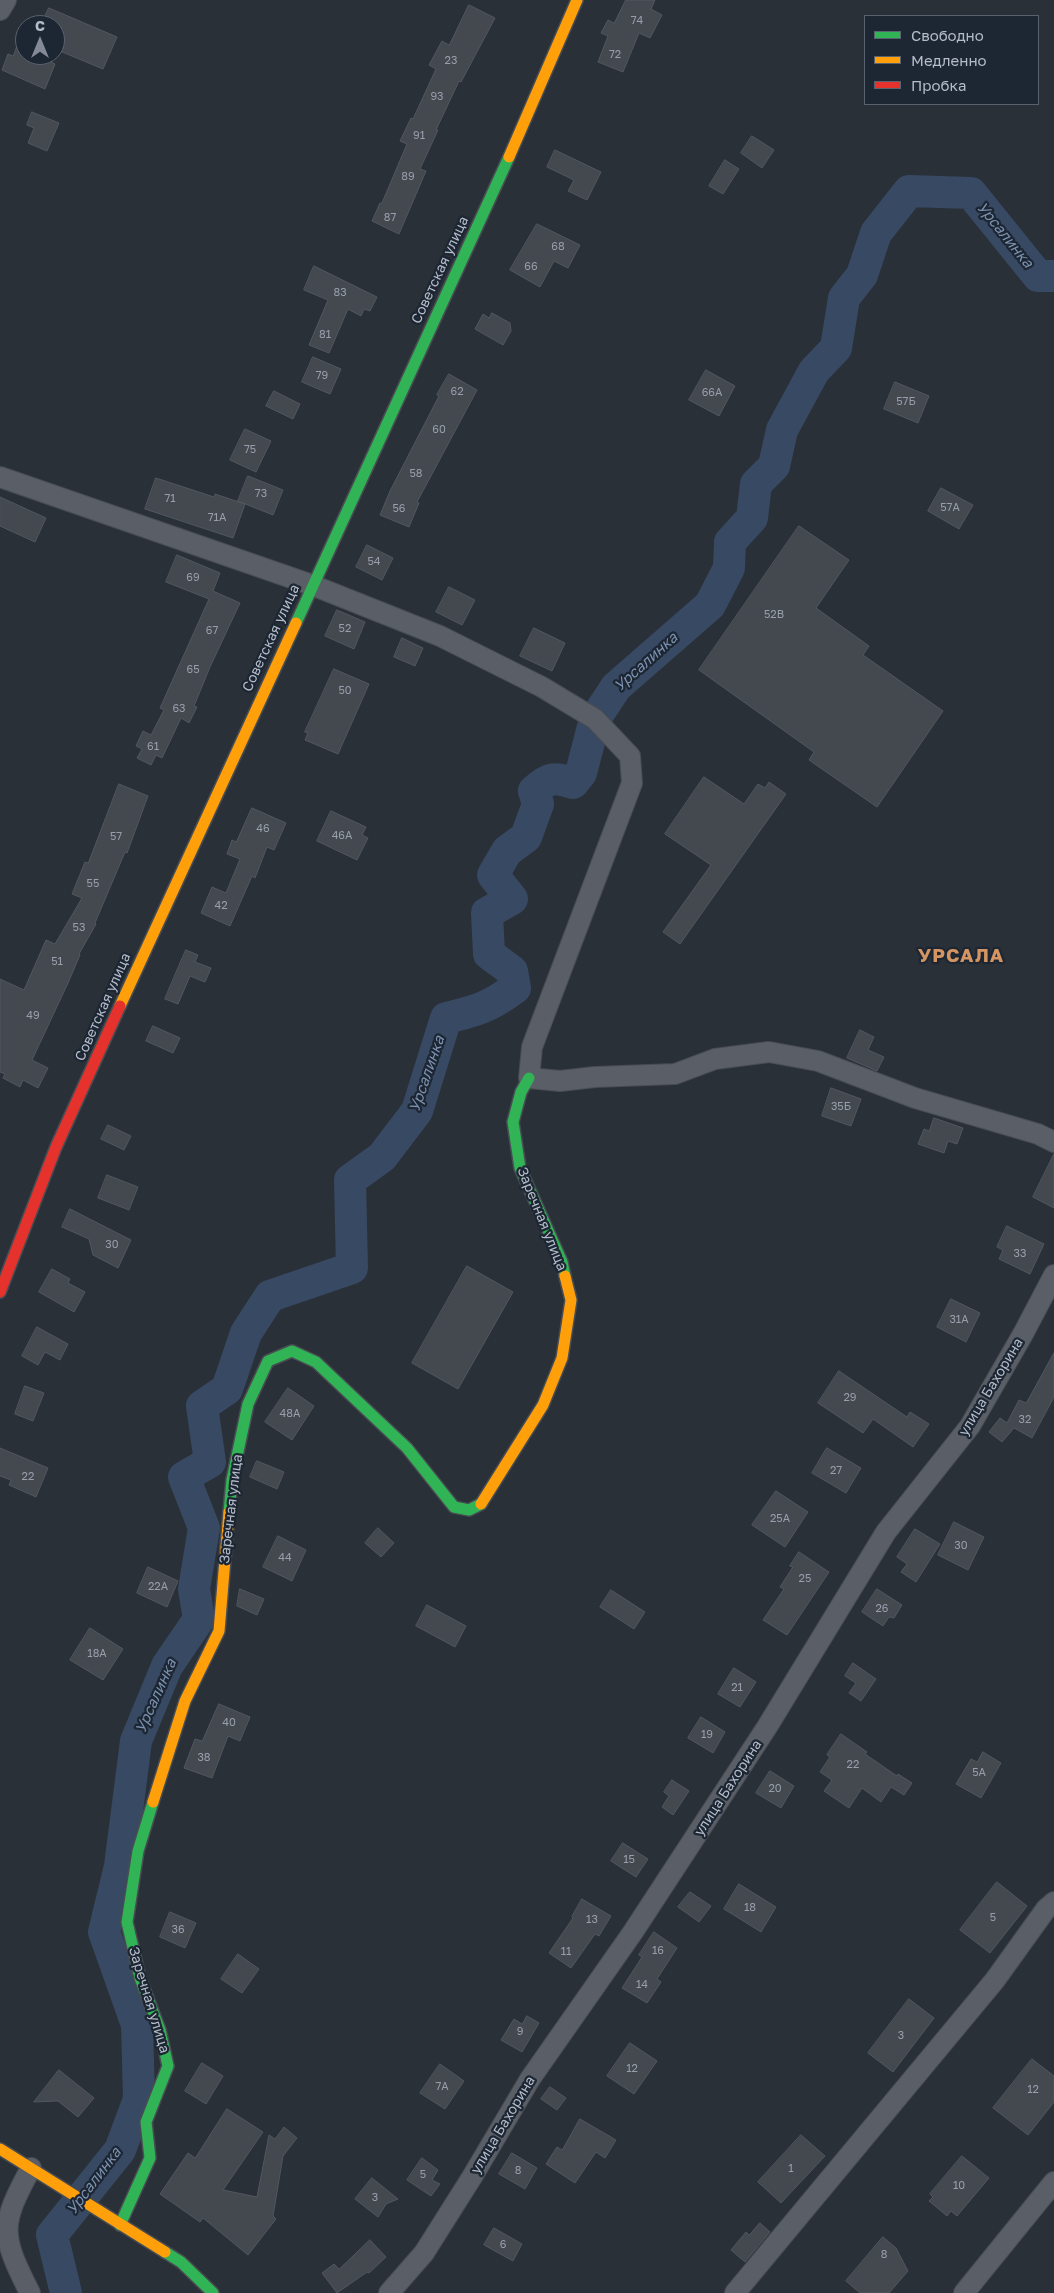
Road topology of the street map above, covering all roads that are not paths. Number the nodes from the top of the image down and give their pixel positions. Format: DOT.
graph roads {
  1 [pos="6,0"];
  2 [pos="577,0"];
  3 [pos="0,10"];
  4 [pos="0,477"];
  5 [pos="312,585"];
  6 [pos="529,1078"];
  7 [pos="1054,1142"];
  8 [pos="1054,1275"];
  9 [pos="0,1292"];
  10 [pos="1054,1902"];
  11 [pos="0,2149"];
  12 [pos="31,2168"];
  13 [pos="1054,2182"];
  14 [pos="120,2225"];
  15 [pos="30,2293"];
  16 [pos="213,2293"];
  17 [pos="389,2293"];
  18 [pos="735,2293"];
  19 [pos="964,2293"];
  1 -- 3 [label="street"];
  2 -- 5 [label="street, Советская улица"];
  4 -- 5 [label="street"];
  5 -- 6 [label="street"];
  5 -- 9 [label="street, Советская улица"];
  6 -- 7 [label="street"];
  6 -- 14 [label="street, Заречная улица"];
  8 -- 17 [label="street, улица Бахорина"];
  10 -- 18 [label="street"];
  11 -- 12 [label="street"];
  12 -- 14 [label="street"];
  12 -- 15 [label="street"];
  13 -- 19 [label="street"];
  14 -- 16 [label="street"];
}
